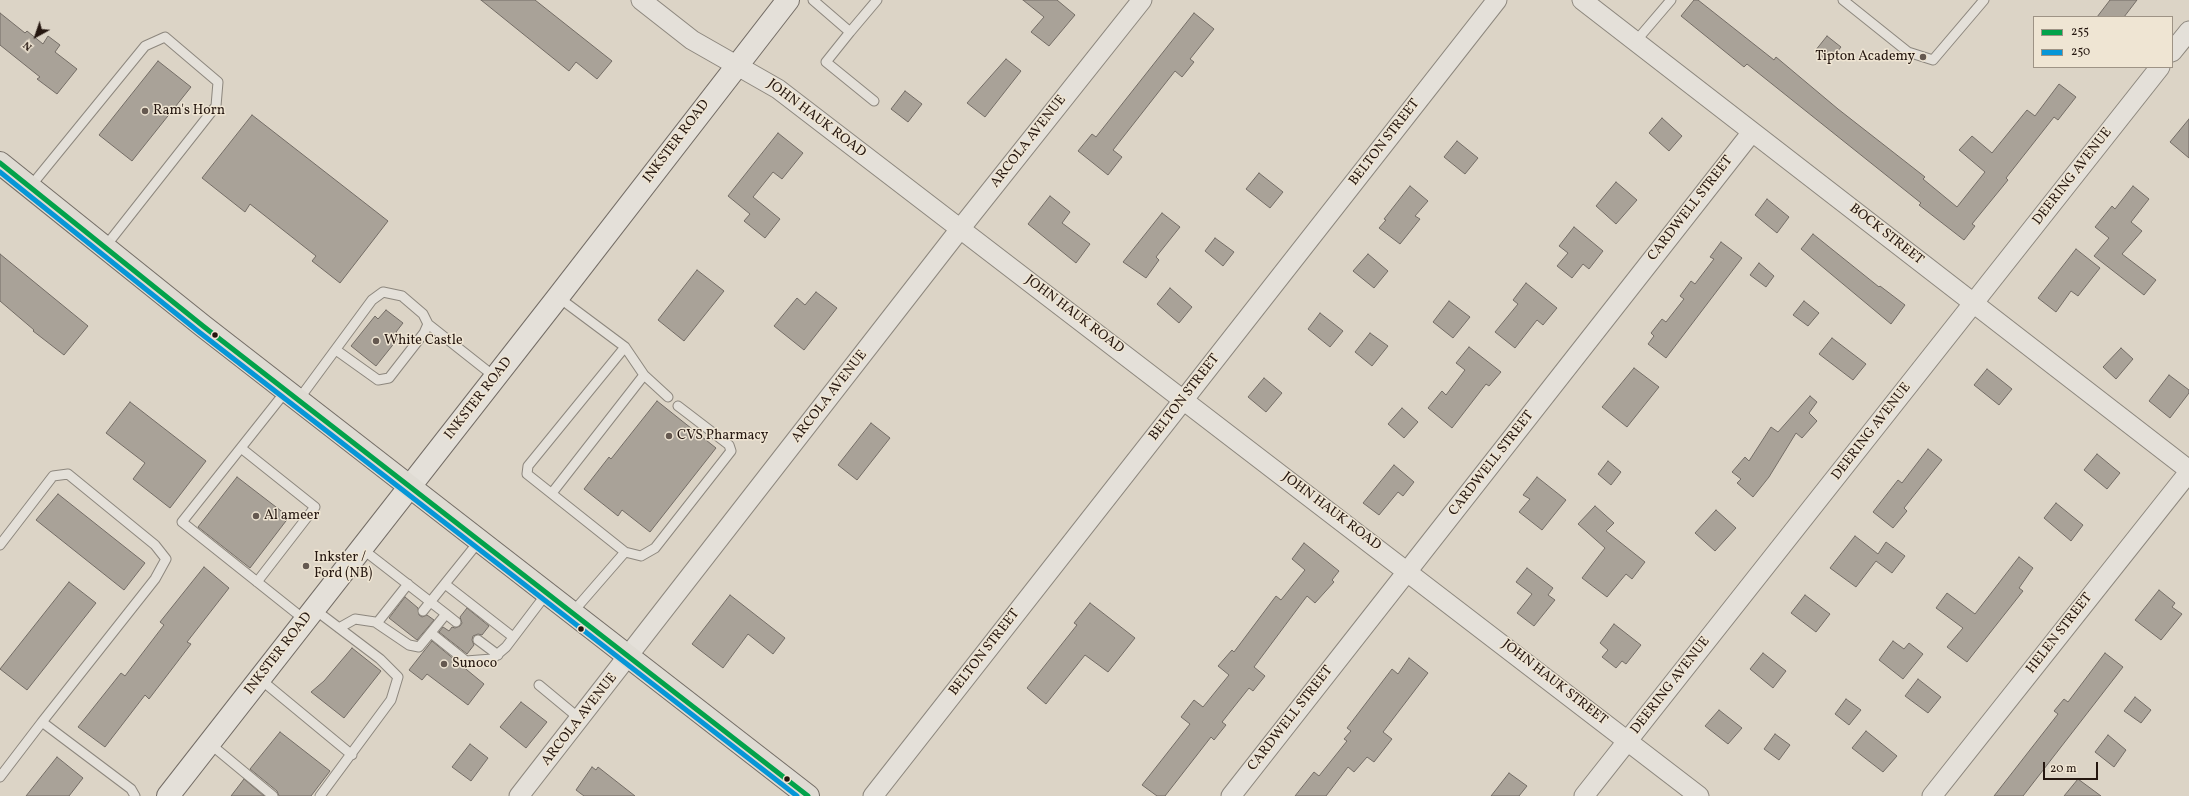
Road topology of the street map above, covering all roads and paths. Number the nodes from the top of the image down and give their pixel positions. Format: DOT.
graph roads {
  1 [pos="641,0"];
  2 [pos="788,0"];
  3 [pos="813,0"];
  4 [pos="877,0"];
  5 [pos="1142,0"];
  6 [pos="1497,0"];
  7 [pos="1582,0"];
  8 [pos="1672,0"];
  9 [pos="1843,0"];
  10 [pos="1984,0"];
  11 [pos="2189,31"];
  12 [pos="850,32"];
  13 [pos="1636,41"];
  14 [pos="2173,51"];
  15 [pos="737,64"];
  16 [pos="2159,68"];
  17 [pos="874,101"];
  18 [pos="1752,132"];
  19 [pos="0,162"];
  20 [pos="30,186"];
  21 [pos="960,229"];
  22 [pos="105,247"];
  23 [pos="558,297"];
  24 [pos="1974,303"];
  25 [pos="428,324"];
  26 [pos="625,346"];
  27 [pos="336,350"];
  28 [pos="644,375"];
  29 [pos="496,377"];
  30 [pos="293,395"];
  31 [pos="668,398"];
  32 [pos="1184,399"];
  33 [pos="678,406"];
  34 [pos="241,448"];
  35 [pos="2189,471"];
  36 [pos="410,486"];
  37 [pos="552,494"];
  38 [pos="480,540"];
  39 [pos="0,545"];
  40 [pos="361,548"];
  41 [pos="625,552"];
  42 [pos="1408,571"];
  43 [pos="257,582"];
  44 [pos="408,584"];
  45 [pos="445,584"];
  46 [pos="547,593"];
  47 [pos="430,602"];
  48 [pos="423,611"];
  49 [pos="572,613"];
  50 [pos="310,614"];
  51 [pos="446,614"];
  52 [pos="456,622"];
  53 [pos="377,623"];
  54 [pos="339,628"];
  55 [pos="407,631"];
  56 [pos="431,634"];
  57 [pos="514,637"];
  58 [pos="400,639"];
  59 [pos="478,640"];
  60 [pos="498,655"];
  61 [pos="629,657"];
  62 [pos="260,678"];
  63 [pos="539,685"];
  64 [pos="580,719"];
  65 [pos="42,722"];
  66 [pos="1628,740"];
  67 [pos="209,743"];
  68 [pos="352,755"];
  69 [pos="0,777"];
  70 [pos="135,796"];
  71 [pos="168,796"];
  72 [pos="273,796"];
  73 [pos="320,796"];
  74 [pos="519,796"];
  75 [pos="808,796"];
  76 [pos="873,796"];
  77 [pos="1231,796"];
  78 [pos="1584,796"];
  79 [pos="1699,796"];
  80 [pos="1932,796"];
  1 -- 15 [label="street, JOHN HAUK ROAD"];
  2 -- 15 [label="main road, INKSTER ROAD"];
  3 -- 12 [label="lane"];
  4 -- 12 [label="lane"];
  5 -- 21 [label="street, ARCOLA AVENUE"];
  6 -- 32 [label="street, BELTON STREET"];
  7 -- 13 [label="street, BOCK STREET"];
  8 -- 13 [label="lane"];
  9 -- 10 [label="lane"];
  11 -- 14 [label="street"];
  12 -- 17 [label="lane"];
  13 -- 18 [label="street, BOCK STREET"];
  15 -- 21 [label="street, JOHN HAUK ROAD"];
  15 -- 23 [label="main road, INKSTER ROAD"];
  16 -- 24 [label="street, DEERING AVENUE"];
  18 -- 24 [label="street, BOCK STREET"];
  18 -- 42 [label="street, CARDWELL STREET"];
  19 -- 20 [label="main road"];
  20 -- 22 [label="main road"];
  20 -- 22 [label="lane"];
  21 -- 32 [label="street, JOHN HAUK ROAD"];
  21 -- 61 [label="street, ARCOLA AVENUE"];
  22 -- 30 [label="main road"];
  23 -- 26 [label="lane"];
  23 -- 29 [label="main road, INKSTER ROAD"];
  24 -- 35 [label="street, BOCK STREET"];
  24 -- 66 [label="street, DEERING AVENUE"];
  25 -- 27 [label="lane"];
  25 -- 27 [label="lane"];
  25 -- 29 [label="lane"];
  26 -- 28 [label="lane"];
  26 -- 37 [label="lane"];
  27 -- 30 [label="lane"];
  28 -- 31 [label="lane"];
  28 -- 37 [label="lane"];
  29 -- 36 [label="main road, INKSTER ROAD"];
  30 -- 34 [label="lane"];
  30 -- 36 [label="main road"];
  32 -- 42 [label="street, JOHN HAUK ROAD"];
  32 -- 76 [label="street, BELTON STREET"];
  33 -- 41 [label="lane"];
  34 -- 43 [label="lane"];
  34 -- 43 [label="lane"];
  35 -- 80 [label="street, HELEN STREET"];
  36 -- 38 [label="main road"];
  36 -- 40 [label="main road, INKSTER ROAD"];
  37 -- 41 [label="lane"];
  38 -- 45 [label="lane"];
  38 -- 46 [label="main road"];
  39 -- 65 [label="lane"];
  40 -- 44 [label="lane"];
  40 -- 50 [label="main road, INKSTER ROAD"];
  41 -- 49 [label="lane"];
  42 -- 66 [label="street, JOHN HAUK STREET"];
  42 -- 77 [label="street, CARDWELL STREET"];
  43 -- 50 [label="lane"];
  44 -- 47 [label="lane"];
  44 -- 53 [label="lane"];
  45 -- 47 [label="lane"];
  45 -- 57 [label="lane"];
  46 -- 49 [label="main road"];
  46 -- 57 [label="lane"];
  47 -- 48 [label="lane"];
  47 -- 51 [label="lane"];
  49 -- 61 [label="main road"];
  50 -- 54 [label="lane"];
  50 -- 62 [label="main road, INKSTER ROAD"];
  51 -- 52 [label="lane"];
  51 -- 56 [label="lane"];
  53 -- 54 [label="lane"];
  53 -- 58 [label="lane"];
  54 -- 68 [label="lane"];
  55 -- 58 [label="lane"];
  56 -- 58 [label="lane"];
  56 -- 60 [label="lane"];
  57 -- 60 [label="lane"];
  59 -- 60 [label="lane"];
  61 -- 64 [label="street, ARCOLA AVENUE"];
  61 -- 75 [label="main road"];
  62 -- 67 [label="main road, INKSTER ROAD"];
  62 -- 68 [label="lane"];
  63 -- 64 [label="lane"];
  64 -- 74 [label="street, ARCOLA AVENUE"];
  65 -- 69 [label="lane"];
  65 -- 70 [label="lane"];
  66 -- 78 [label="street, DEERING AVENUE"];
  66 -- 79 [label="street, JOHN HAUK STREET"];
  67 -- 71 [label="main road, INKSTER ROAD"];
  67 -- 72 [label="lane"];
  68 -- 73 [label="lane"];
}
